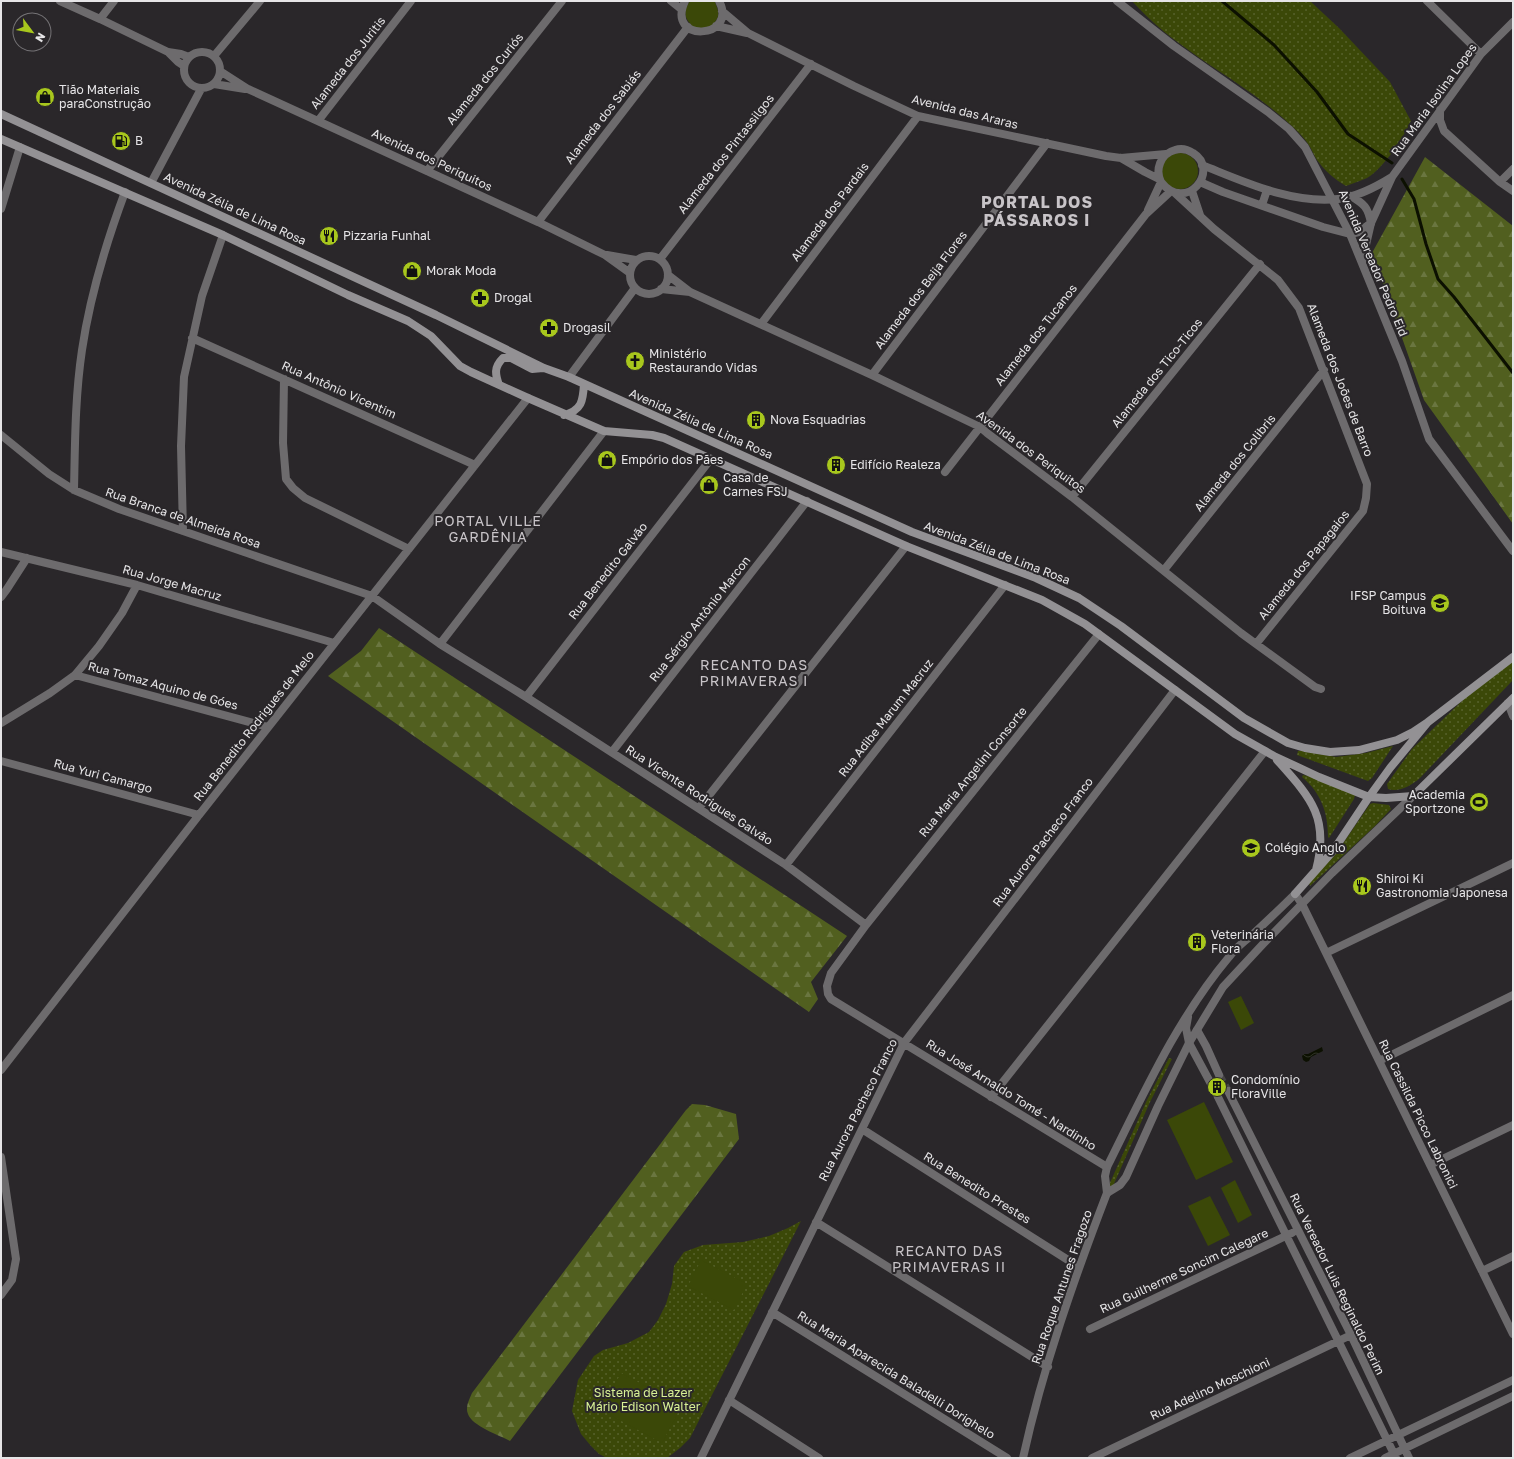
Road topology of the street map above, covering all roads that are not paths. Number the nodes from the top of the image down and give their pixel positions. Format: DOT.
graph roads {
  1 [pos="60,1"];
  2 [pos="114,1"];
  3 [pos="260,1"];
  4 [pos="410,1"];
  5 [pos="562,1"];
  6 [pos="671,1"];
  7 [pos="719,1"];
  8 [pos="1117,1"];
  9 [pos="1427,1"];
  10 [pos="683,5"];
  11 [pos="722,11"];
  12 [pos="100,19"];
  13 [pos="1513,22"];
  14 [pos="716,26"];
  15 [pos="688,27"];
  16 [pos="748,33"];
  17 [pos="168,52"];
  18 [pos="1481,54"];
  19 [pos="214,56"];
  20 [pos="189,57"];
  21 [pos="811,64"];
  22 [pos="184,66"];
  23 [pos="220,71"];
  24 [pos="214,84"];
  25 [pos="201,89"];
  26 [pos="248,89"];
  27 [pos="1440,110"];
  28 [pos="1,114"];
  29 [pos="918,116"];
  30 [pos="318,121"];
  31 [pos="1,138"];
  32 [pos="1047,143"];
  33 [pos="20,146"];
  34 [pos="1166,154"];
  35 [pos="1121,158"];
  36 [pos="1202,166"];
  37 [pos="1513,169"];
  38 [pos="427,171"];
  39 [pos="1392,177"];
  40 [pos="1160,181"];
  41 [pos="1200,182"];
  42 [pos="1500,182"];
  43 [pos="150,183"];
  44 [pos="1267,190"];
  45 [pos="1192,191"];
  46 [pos="1513,191"];
  47 [pos="125,192"];
  48 [pos="1173,192"];
  49 [pos="1351,196"];
  50 [pos="1333,199"];
  51 [pos="1262,205"];
  52 [pos="1,209"];
  53 [pos="1146,214"];
  54 [pos="1201,217"];
  55 [pos="538,222"];
  56 [pos="1371,223"];
  57 [pos="1350,234"];
  58 [pos="223,235"];
  59 [pos="605,255"];
  60 [pos="660,259"];
  61 [pos="636,260"];
  62 [pos="1362,263"];
  63 [pos="1260,264"];
  64 [pos="630,274"];
  65 [pos="668,275"];
  66 [pos="635,288"];
  67 [pos="661,289"];
  68 [pos="690,292"];
  69 [pos="761,324"];
  70 [pos="192,338"];
  71 [pos="544,368"];
  72 [pos="1324,370"];
  73 [pos="872,375"];
  74 [pos="569,377"];
  75 [pos="284,379"];
  76 [pos="584,384"];
  77 [pos="499,385"];
  78 [pos="528,398"];
  79 [pos="564,415"];
  80 [pos="980,427"];
  81 [pos="604,431"];
  82 [pos="1,435"];
  83 [pos="710,460"];
  84 [pos="475,465"];
  85 [pos="945,472"];
  86 [pos="74,490"];
  87 [pos="1072,497"];
  88 [pos="1366,498"];
  89 [pos="807,501"];
  90 [pos="183,531"];
  91 [pos="906,546"];
  92 [pos="409,549"];
  93 [pos="1513,551"];
  94 [pos="1,552"];
  95 [pos="27,558"];
  96 [pos="1164,570"];
  97 [pos="137,585"];
  98 [pos="1005,585"];
  99 [pos="372,596"];
  100 [pos="1,597"];
  101 [pos="1099,634"];
  102 [pos="334,643"];
  103 [pos="440,644"];
  104 [pos="1256,644"];
  105 [pos="1513,657"];
  106 [pos="75,675"];
  107 [pos="1322,689"];
  108 [pos="1175,690"];
  109 [pos="526,696"];
  110 [pos="1510,700"];
  111 [pos="1513,716"];
  112 [pos="1428,722"];
  113 [pos="1,723"];
  114 [pos="268,727"];
  115 [pos="1265,751"];
  116 [pos="612,752"];
  117 [pos="1274,756"];
  118 [pos="1,760"];
  119 [pos="1369,796"];
  120 [pos="1414,796"];
  121 [pos="700,808"];
  122 [pos="199,815"];
  123 [pos="1513,863"];
  124 [pos="786,865"];
  125 [pos="1316,872"];
  126 [pos="1296,894"];
  127 [pos="1302,904"];
  128 [pos="866,925"];
  129 [pos="1326,953"];
  130 [pos="1513,995"];
  131 [pos="1188,1014"];
  132 [pos="1197,1030"];
  133 [pos="1187,1033"];
  134 [pos="1170,1042"];
  135 [pos="1189,1043"];
  136 [pos="904,1044"];
  137 [pos="1379,1061"];
  138 [pos="1,1070"];
  139 [pos="1228,1091"];
  140 [pos="991,1097"];
  141 [pos="1218,1097"];
  142 [pos="1242,1120"];
  143 [pos="1513,1125"];
  144 [pos="1232,1126"];
  145 [pos="862,1129"];
  146 [pos="1,1157"];
  147 [pos="1430,1165"];
  148 [pos="1107,1167"];
  149 [pos="1107,1193"];
  150 [pos="816,1222"];
  151 [pos="1298,1230"];
  152 [pos="1287,1235"];
  153 [pos="1513,1256"];
  154 [pos="1079,1267"];
  155 [pos="1482,1271"];
  156 [pos="1,1295"];
  157 [pos="772,1312"];
  158 [pos="1090,1329"];
  159 [pos="1513,1334"];
  160 [pos="1351,1336"];
  161 [pos="1338,1342"];
  162 [pos="1048,1367"];
  163 [pos="1513,1380"];
  164 [pos="1513,1396"];
  165 [pos="729,1400"];
  166 [pos="1399,1435"];
  167 [pos="1387,1440"];
  168 [pos="1405,1449"];
  169 [pos="1395,1456"];
  170 [pos="701,1458"];
  171 [pos="819,1458"];
  172 [pos="1007,1458"];
  173 [pos="1023,1458"];
  174 [pos="1092,1458"];
  175 [pos="1350,1458"];
  176 [pos="1385,1458"];
  177 [pos="1409,1458"];
  1 -- 12 [label="street"];
  2 -- 12 [label="street"];
  3 -- 19 [label="street"];
  4 -- 30 [label="street, Alameda dos Juritis"];
  5 -- 38 [label="street, Alameda dos Curiós"];
  6 -- 10 [label="street"];
  7 -- 11 [label="street"];
  8 -- 50 [label="street, Avenida Vereador Pedro Eid"];
  9 -- 18 [label="street"];
  10 -- 15 [label="street"];
  11 -- 14 [label="street"];
  11 -- 16 [label="street"];
  12 -- 17 [label="street"];
  13 -- 18 [label="street, Rua Maria Isolina Lopes"];
  14 -- 15 [label="street"];
  14 -- 16 [label="street"];
  15 -- 55 [label="street, Alameda dos Sabiás"];
  16 -- 21 [label="street, Avenida das Araras"];
  17 -- 20 [label="street"];
  17 -- 22 [label="street"];
  18 -- 27 [label="street, Rua Maria Isolina Lopes"];
  19 -- 20 [label="street"];
  19 -- 23 [label="street"];
  20 -- 22 [label="street"];
  21 -- 29 [label="street, Avenida das Araras"];
  21 -- 60 [label="street, Alameda dos Pintassilgos"];
  22 -- 25 [label="street"];
  23 -- 24 [label="street"];
  23 -- 26 [label="street"];
  24 -- 25 [label="street"];
  24 -- 26 [label="street"];
  25 -- 43 [label="street"];
  26 -- 30 [label="street, Avenida dos Periquitos"];
  27 -- 39 [label="street, Rua Maria Isolina Lopes"];
  27 -- 42 [label="street"];
  28 -- 43 [label="main road, Avenida Zélia de Lima Rosa"];
  29 -- 32 [label="street, Avenida das Araras"];
  29 -- 69 [label="street, Alameda dos Pardais"];
  30 -- 38 [label="street, Avenida dos Periquitos"];
  31 -- 33 [label="main road"];
  32 -- 35 [label="street, Avenida das Araras"];
  32 -- 73 [label="street, Alameda dos Beija Flores"];
  33 -- 47 [label="main road"];
  33 -- 52 [label="street"];
  34 -- 35 [label="street, Avenida das Araras"];
  34 -- 36 [label="street"];
  34 -- 40 [label="street"];
  35 -- 40 [label="street, Avenida das Araras"];
  36 -- 41 [label="street"];
  36 -- 44 [label="street, Rua Maria Isolina Lopes"];
  37 -- 42 [label="street"];
  38 -- 55 [label="street, Avenida dos Periquitos"];
  39 -- 49 [label="street, Rua Maria Isolina Lopes"];
  39 -- 56 [label="street, Rua Maria Isolina Lopes"];
  40 -- 48 [label="street"];
  40 -- 53 [label="street"];
  41 -- 45 [label="street"];
  41 -- 51 [label="street"];
  42 -- 46 [label="street"];
  43 -- 71 [label="main road, Avenida Zélia de Lima Rosa"];
  44 -- 50 [label="street, Rua Maria Isolina Lopes"];
  44 -- 51 [label="street"];
  45 -- 48 [label="street"];
  45 -- 54 [label="street"];
  47 -- 58 [label="main road"];
  47 -- 86 [label="street"];
  48 -- 53 [label="street"];
  48 -- 54 [label="street, Alameda dos Joões de Barro"];
  49 -- 50 [label="street, Rua Maria Isolina Lopes"];
  49 -- 56 [label="street"];
  50 -- 57 [label="street, Avenida Vereador Pedro Eid"];
  51 -- 57 [label="street"];
  53 -- 80 [label="street, Alameda dos Tucanos"];
  54 -- 63 [label="street, Alameda dos Joões de Barro"];
  55 -- 59 [label="street, Avenida dos Periquitos"];
  56 -- 57 [label="street"];
  56 -- 62 [label="street, Rua Maria Isolina Lopes"];
  57 -- 62 [label="street, Avenida Vereador Pedro Eid"];
  58 -- 70 [label="street"];
  58 -- 77 [label="main road"];
  59 -- 61 [label="street"];
  59 -- 64 [label="street"];
  60 -- 61 [label="street"];
  60 -- 65 [label="street"];
  61 -- 64 [label="street"];
  62 -- 93 [label="street, Avenida Vereador Pedro Eid"];
  63 -- 72 [label="street, Alameda dos Joões de Barro"];
  63 -- 87 [label="street, Alameda dos Tico-Ticos"];
  64 -- 66 [label="street"];
  65 -- 67 [label="street"];
  65 -- 68 [label="street"];
  66 -- 67 [label="street"];
  66 -- 74 [label="street"];
  67 -- 68 [label="street"];
  68 -- 69 [label="street, Avenida dos Periquitos"];
  69 -- 73 [label="street, Avenida dos Periquitos"];
  70 -- 75 [label="street, Rua Antônio Vicentim"];
  70 -- 90 [label="street"];
  71 -- 74 [label="main road, Avenida Zélia de Lima Rosa"];
  71 -- 77 [label="main road, Avenida Zélia de Lima Rosa"];
  72 -- 88 [label="street, Alameda dos Joões de Barro"];
  72 -- 96 [label="street, Alameda dos Colibris"];
  73 -- 80 [label="street, Avenida dos Periquitos"];
  74 -- 76 [label="main road, Avenida Zélia de Lima Rosa"];
  75 -- 84 [label="street, Rua Antônio Vicentim"];
  75 -- 92 [label="street"];
  76 -- 79 [label="main road"];
  76 -- 112 [label="main road, Avenida Zélia de Lima Rosa"];
  77 -- 78 [label="main road"];
  78 -- 79 [label="main road"];
  78 -- 84 [label="street, Rua Benedito Rodrigues de Melo"];
  79 -- 81 [label="main road"];
  80 -- 85 [label="street, Alameda dos Tucanos"];
  80 -- 87 [label="street, Avenida dos Periquitos"];
  81 -- 83 [label="main road"];
  81 -- 103 [label="street"];
  82 -- 86 [label="street, Rua Branca de Almeida Rosa"];
  83 -- 89 [label="main road"];
  83 -- 109 [label="street, Rua Benedito Galvão"];
  84 -- 92 [label="street, Rua Benedito Rodrigues de Melo"];
  86 -- 90 [label="street, Rua Branca de Almeida Rosa"];
  87 -- 96 [label="street, Avenida dos Periquitos"];
  88 -- 104 [label="street, Alameda dos Papagaios"];
  89 -- 91 [label="main road"];
  89 -- 116 [label="street, Rua Sérgio Antônio Marcon"];
  90 -- 99 [label="street, Rua Branca de Almeida Rosa"];
  91 -- 98 [label="main road"];
  91 -- 121 [label="street"];
  92 -- 99 [label="street, Rua Benedito Rodrigues de Melo"];
  94 -- 95 [label="street, Rua Jorge Macruz"];
  95 -- 97 [label="street, Rua Jorge Macruz"];
  95 -- 100 [label="street"];
  96 -- 104 [label="street, Avenida dos Periquitos"];
  97 -- 102 [label="street, Rua Jorge Macruz"];
  97 -- 106 [label="street"];
  98 -- 101 [label="main road"];
  98 -- 124 [label="street, Rua Adibe Marum Macruz"];
  99 -- 102 [label="street, Rua Benedito Rodrigues de Melo"];
  99 -- 103 [label="street, Rua Vicente Rodrigues Galvão"];
  101 -- 108 [label="main road"];
  101 -- 128 [label="street, Rua Maria Angelini Consorte"];
  102 -- 114 [label="street, Rua Benedito Rodrigues de Melo"];
  103 -- 109 [label="street, Rua Vicente Rodrigues Galvão"];
  104 -- 107 [label="street, Avenida dos Periquitos"];
  105 -- 112 [label="main road, Rua Roque Antunes Fragozo"];
  106 -- 113 [label="street"];
  106 -- 114 [label="street, Rua Tomaz Aquino de Góes"];
  108 -- 115 [label="main road"];
  108 -- 136 [label="street, Rua Aurora Pacheco Franco"];
  109 -- 116 [label="street, Rua Vicente Rodrigues Galvão"];
  110 -- 111 [label="street"];
  110 -- 120 [label="main road"];
  112 -- 119 [label="main road, Rua Roque Antunes Fragozo"];
  114 -- 122 [label="street, Rua Benedito Rodrigues de Melo"];
  115 -- 117 [label="main road"];
  115 -- 140 [label="street"];
  116 -- 121 [label="street, Rua Vicente Rodrigues Galvão"];
  117 -- 119 [label="main road"];
  117 -- 125 [label="main road"];
  118 -- 122 [label="street, Rua Yuri Camargo"];
  119 -- 120 [label="main road"];
  119 -- 125 [label="main road, Rua Roque Antunes Fragozo"];
  120 -- 127 [label="street"];
  121 -- 124 [label="street, Rua Vicente Rodrigues Galvão"];
  122 -- 138 [label="street, Rua Benedito Rodrigues de Melo"];
  123 -- 129 [label="street"];
  124 -- 128 [label="street, Rua Vicente Rodrigues Galvão"];
  125 -- 126 [label="main road, Rua Roque Antunes Fragozo"];
  126 -- 127 [label="street, Rua Cassilda Picco Labronici"];
  126 -- 131 [label="street, Rua Roque Antunes Fragozo"];
  127 -- 129 [label="street, Rua Cassilda Picco Labronici"];
  127 -- 132 [label="street"];
  128 -- 136 [label="street"];
  129 -- 137 [label="street, Rua Cassilda Picco Labronici"];
  130 -- 137 [label="street"];
  131 -- 133 [label="street, Rua Roque Antunes Fragozo"];
  131 -- 134 [label="street, Rua Roque Antunes Fragozo"];
  132 -- 133 [label="street"];
  132 -- 135 [label="street"];
  132 -- 135 [label="street"];
  133 -- 134 [label="street"];
  133 -- 135 [label="street, Rua Roque Antunes Fragozo"];
  134 -- 148 [label="street, Rua Roque Antunes Fragozo"];
  135 -- 149 [label="street"];
  136 -- 140 [label="street, Rua José Arnaldo Tomé - Nardinho"];
  136 -- 145 [label="street, Rua Aurora Pacheco Franco"];
  137 -- 147 [label="street, Rua Cassilda Picco Labronici"];
  139 -- 142 [label="street, Rua Vereador Luis Reginaldo Perim"];
  140 -- 148 [label="street, Rua José Arnaldo Tomé - Nardinho"];
  141 -- 144 [label="street, Rua Vereador Luis Reginaldo Perim"];
  142 -- 144 [label="street"];
  142 -- 151 [label="street, Rua Vereador Luis Reginaldo Perim"];
  143 -- 147 [label="street"];
  144 -- 152 [label="street, Rua Vereador Luis Reginaldo Perim"];
  145 -- 150 [label="street, Rua Aurora Pacheco Franco"];
  145 -- 154 [label="street, Rua Benedito Prestes"];
  146 -- 156 [label="street"];
  147 -- 155 [label="street, Rua Cassilda Picco Labronici"];
  148 -- 149 [label="street, Rua Roque Antunes Fragozo"];
  149 -- 154 [label="street, Rua Roque Antunes Fragozo"];
  150 -- 157 [label="street, Rua Aurora Pacheco Franco"];
  150 -- 162 [label="street"];
  151 -- 152 [label="street, Rua Guilherme Soncim Calegare"];
  151 -- 160 [label="street, Rua Vereador Luis Reginaldo Perim"];
  152 -- 158 [label="street, Rua Guilherme Soncim Calegare"];
  152 -- 161 [label="street, Rua Vereador Luis Reginaldo Perim"];
  153 -- 155 [label="street"];
  154 -- 162 [label="street, Rua Roque Antunes Fragozo"];
  155 -- 159 [label="street, Rua Cassilda Picco Labronici"];
  157 -- 165 [label="street, Rua Aurora Pacheco Franco"];
  157 -- 172 [label="street, Rua Maria Aparecida Baladelli Dorighelo"];
  160 -- 161 [label="street, Rua Adelino Moschioni"];
  160 -- 166 [label="street, Rua Vereador Luis Reginaldo Perim"];
  161 -- 167 [label="street, Rua Vereador Luis Reginaldo Perim"];
  161 -- 174 [label="street, Rua Adelino Moschioni"];
  162 -- 173 [label="street, Rua Roque Antunes Fragozo"];
  163 -- 166 [label="street"];
  164 -- 168 [label="street"];
  165 -- 170 [label="street, Rua Aurora Pacheco Franco"];
  165 -- 171 [label="street"];
  166 -- 167 [label="street"];
  166 -- 168 [label="street, Rua Vereador Luis Reginaldo Perim"];
  167 -- 169 [label="street, Rua Vereador Luis Reginaldo Perim"];
  167 -- 175 [label="street"];
  168 -- 169 [label="street"];
  168 -- 177 [label="street, Rua Vereador Luis Reginaldo Perim"];
  169 -- 176 [label="street"];
}
